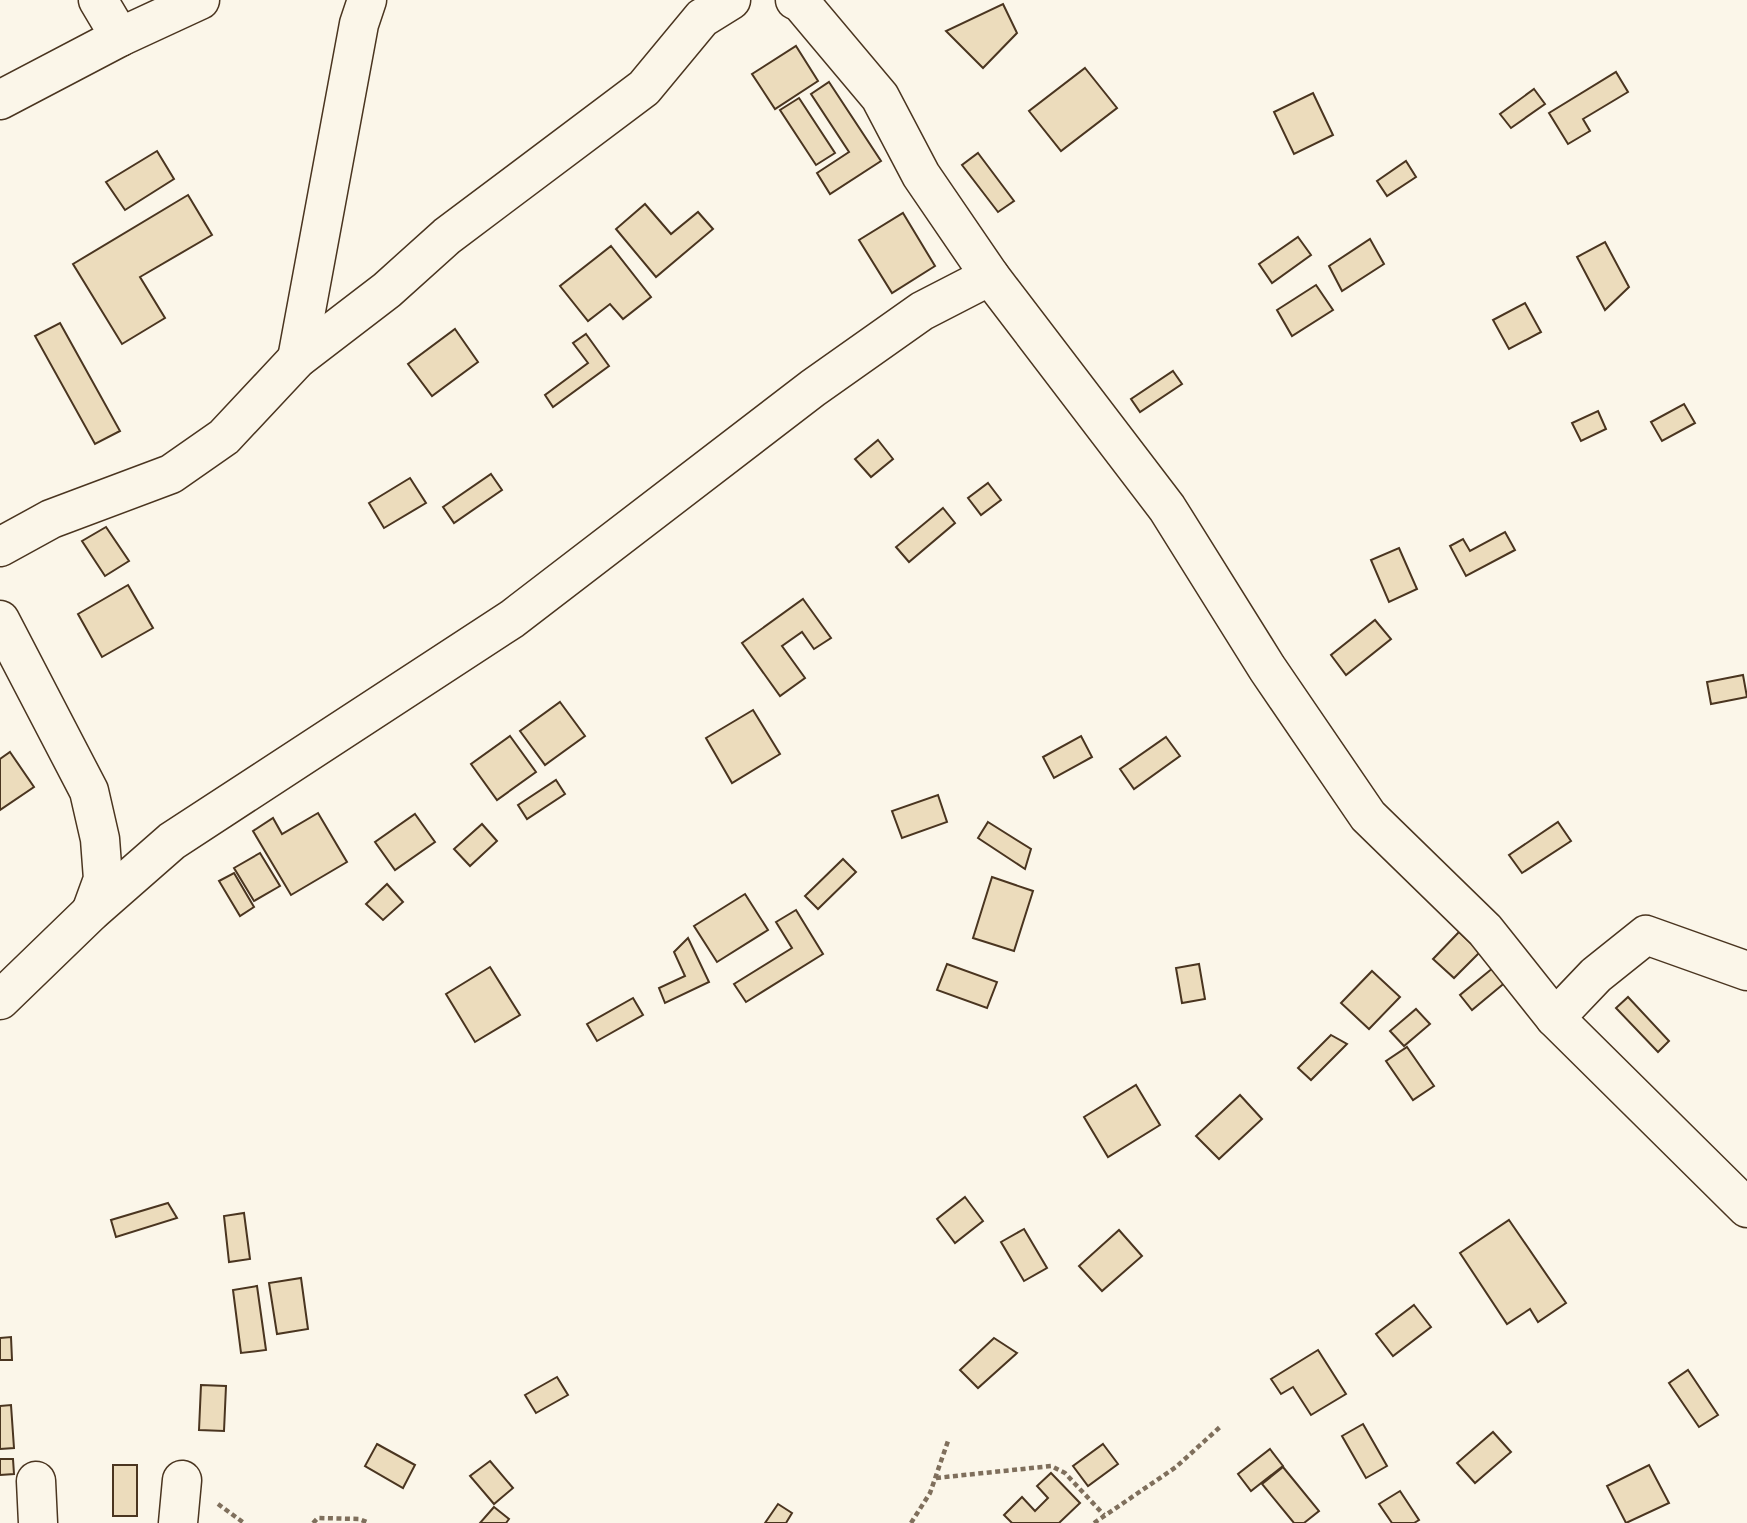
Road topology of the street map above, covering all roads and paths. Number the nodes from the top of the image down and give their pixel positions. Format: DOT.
graph roads {
  1 [pos="98,0"];
  2 [pos="200,0"];
  3 [pos="367,0"];
  4 [pos="795,0"];
  5 [pos="706,6"];
  6 [pos="120,37"];
  7 [pos="0,100"];
  8 [pos="990,276"];
  9 [pos="297,359"];
  10 [pos="0,547"];
  11 [pos="0,620"];
  12 [pos="92,912"];
  13 [pos="1747,971"];
  14 [pos="0,1000"];
  15 [pos="1555,1018"];
  16 [pos="1747,1208"];
  17 [pos="1220,1427"];
  18 [pos="948,1441"];
  19 [pos="936,1478"];
  20 [pos="183,1480"];
  21 [pos="36,1481"];
  22 [pos="1104,1515"];
  23 [pos="38,1523"];
  24 [pos="178,1523"];
  25 [pos="313,1523"];
  26 [pos="369,1523"];
  27 [pos="911,1523"];
  28 [pos="1094,1523"];
  1 -- 6 [label="street"];
  2 -- 6 [label="street"];
  3 -- 9 [label="street"];
  4 -- 8 [label="street"];
  5 -- 9 [label="street"];
  6 -- 7 [label="street"];
  8 -- 12 [label="street"];
  8 -- 15 [label="street"];
  9 -- 10 [label="street"];
  11 -- 12 [label="street"];
  12 -- 14 [label="street"];
  13 -- 15 [label="street"];
  15 -- 16 [label="street"];
  17 -- 22 [label="path"];
  18 -- 19 [label="path"];
  19 -- 22 [label="path"];
  19 -- 27 [label="path"];
  20 -- 24 [label="street"];
  21 -- 23 [label="street"];
  22 -- 28 [label="path"];
  25 -- 26 [label="path"];
}
